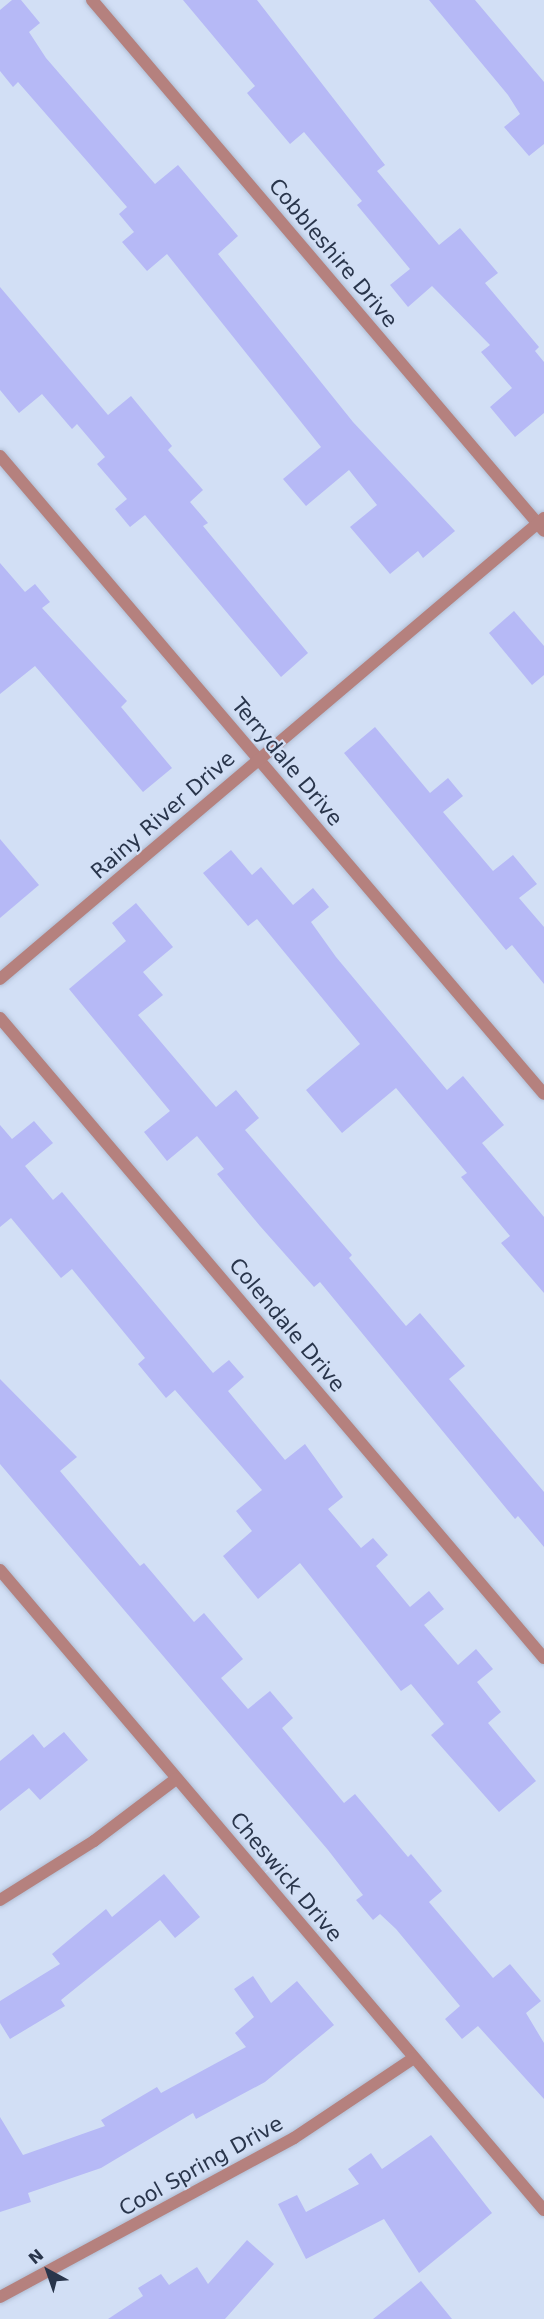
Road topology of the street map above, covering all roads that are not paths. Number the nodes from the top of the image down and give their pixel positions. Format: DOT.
graph roads {
  1 [pos="92,0"];
  2 [pos="0,456"];
  3 [pos="542,524"];
  4 [pos="258,759"];
  5 [pos="0,979"];
  6 [pos="0,1018"];
  7 [pos="544,1094"];
  8 [pos="0,1570"];
  9 [pos="544,1658"];
  10 [pos="176,1779"];
  11 [pos="0,1900"];
  12 [pos="414,2058"];
  13 [pos="544,2210"];
  14 [pos="0,2297"];
  1 -- 3 [label="street, Cobbleshire Drive"];
  2 -- 4 [label="street, Terrydale Drive"];
  3 -- 4 [label="street, Rainy River Drive"];
  4 -- 5 [label="street, Rainy River Drive"];
  4 -- 7 [label="street, Terrydale Drive"];
  6 -- 9 [label="street, Colendale Drive"];
  8 -- 10 [label="street, Cheswick Drive"];
  10 -- 11 [label="street"];
  10 -- 12 [label="street, Cheswick Drive"];
  12 -- 13 [label="street, Cheswick Drive"];
  12 -- 14 [label="street, Cool Spring Drive"];
}
